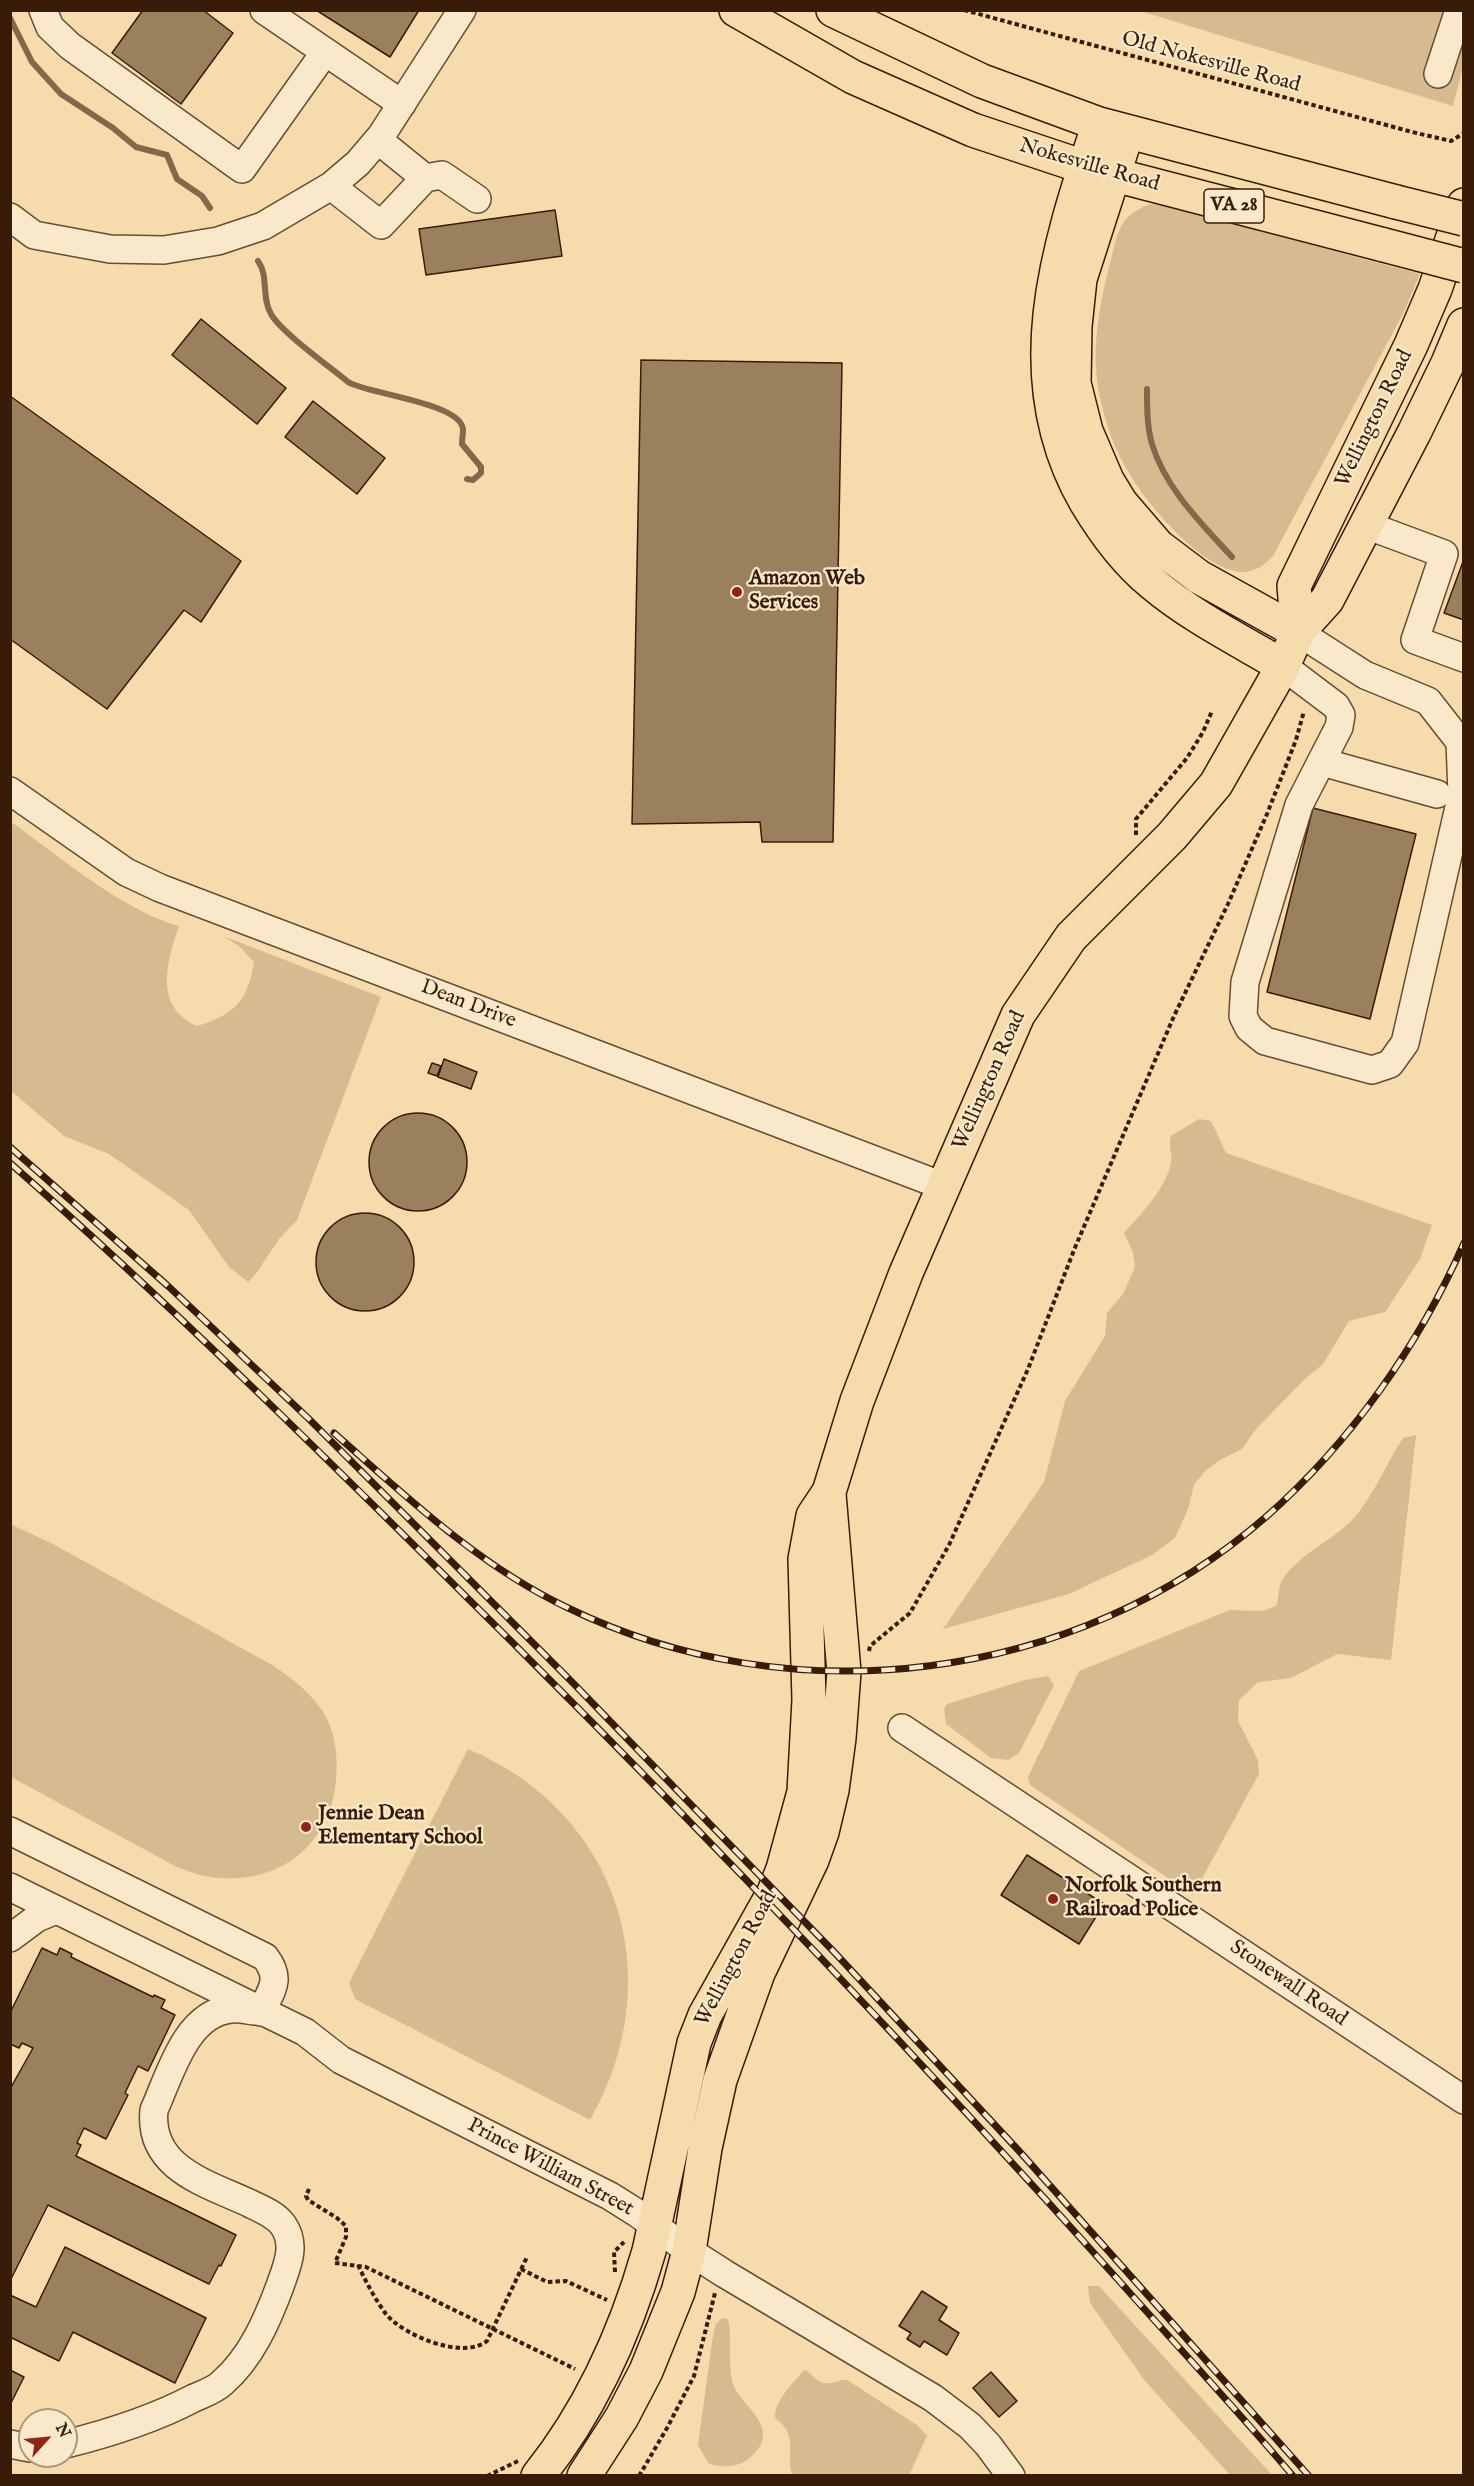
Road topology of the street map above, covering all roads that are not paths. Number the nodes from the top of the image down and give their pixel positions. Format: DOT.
graph roads {
  1 [pos="43,10"];
  2 [pos="264,10"];
  3 [pos="462,10"];
  4 [pos="736,10"];
  5 [pos="833,10"];
  6 [pos="1460,10"];
  7 [pos="325,52"];
  8 [pos="1438,74"];
  9 [pos="402,104"];
  10 [pos="1113,128"];
  11 [pos="378,140"];
  12 [pos="1099,171"];
  13 [pos="425,178"];
  14 [pos="331,186"];
  15 [pos="477,199"];
  16 [pos="1464,205"];
  17 [pos="10,217"];
  18 [pos="1464,219"];
  19 [pos="1464,266"];
  20 [pos="1464,325"];
  21 [pos="1456,365"];
  22 [pos="1366,525"];
  23 [pos="1298,633"];
  24 [pos="1464,658"];
  25 [pos="1282,666"];
  26 [pos="1322,762"];
  27 [pos="10,791"];
  28 [pos="1437,794"];
  29 [pos="943,1186"];
  30 [pos="829,1492"];
  31 [pos="902,1728"];
  32 [pos="10,1831"];
  33 [pos="10,1887"];
  34 [pos="56,1910"];
  35 [pos="10,1938"];
  36 [pos="261,2012"];
  37 [pos="1464,2100"];
  38 [pos="640,2233"];
  39 [pos="689,2251"];
  40 [pos="78,2441"];
  41 [pos="530,2467"];
  42 [pos="584,2475"];
  43 [pos="1011,2475"];
  1 -- 7 [label="street"];
  2 -- 7 [label="street"];
  3 -- 9 [label="street"];
  4 -- 12 [label="main road, Nokesville Road / VA 28"];
  5 -- 10 [label="main road, Nokesville Road / VA 28"];
  6 -- 8 [label="street"];
  7 -- 9 [label="street"];
  9 -- 11 [label="street"];
  10 -- 12 [label="main road"];
  10 -- 18 [label="main road, Nokesville Road / VA 28, bridge"];
  11 -- 13 [label="street"];
  11 -- 14 [label="street"];
  12 -- 19 [label="main road, Nokesville Road / VA 28, bridge"];
  12 -- 23 [label="main road"];
  12 -- 25 [label="main road"];
  13 -- 14 [label="street"];
  13 -- 15 [label="street"];
  14 -- 17 [label="street"];
  16 -- 23 [label="main road, Wellington Road"];
  20 -- 21 [label="main road, Wellington Road"];
  21 -- 22 [label="main road, Wellington Road"];
  22 -- 23 [label="main road, Wellington Road"];
  22 -- 24 [label="street"];
  23 -- 25 [label="main road, Wellington Road"];
  23 -- 26 [label="street"];
  25 -- 26 [label="street"];
  25 -- 29 [label="main road, Wellington Road"];
  26 -- 28 [label="street"];
  27 -- 29 [label="street, Dean Drive"];
  29 -- 30 [label="main road, Wellington Road"];
  30 -- 38 [label="main road, Wellington Road"];
  30 -- 39 [label="main road, Wellington Road"];
  31 -- 37 [label="street, Stonewall Road"];
  32 -- 36 [label="street"];
  33 -- 34 [label="street, Prince William Street"];
  34 -- 35 [label="street"];
  34 -- 36 [label="street, Prince William Street"];
  36 -- 38 [label="street, Prince William Street"];
  36 -- 40 [label="street"];
  38 -- 39 [label="street, Prince William Street"];
  38 -- 41 [label="main road, Wellington Road"];
  39 -- 42 [label="main road, Wellington Road"];
  39 -- 43 [label="street, Prince William Street"];
}
